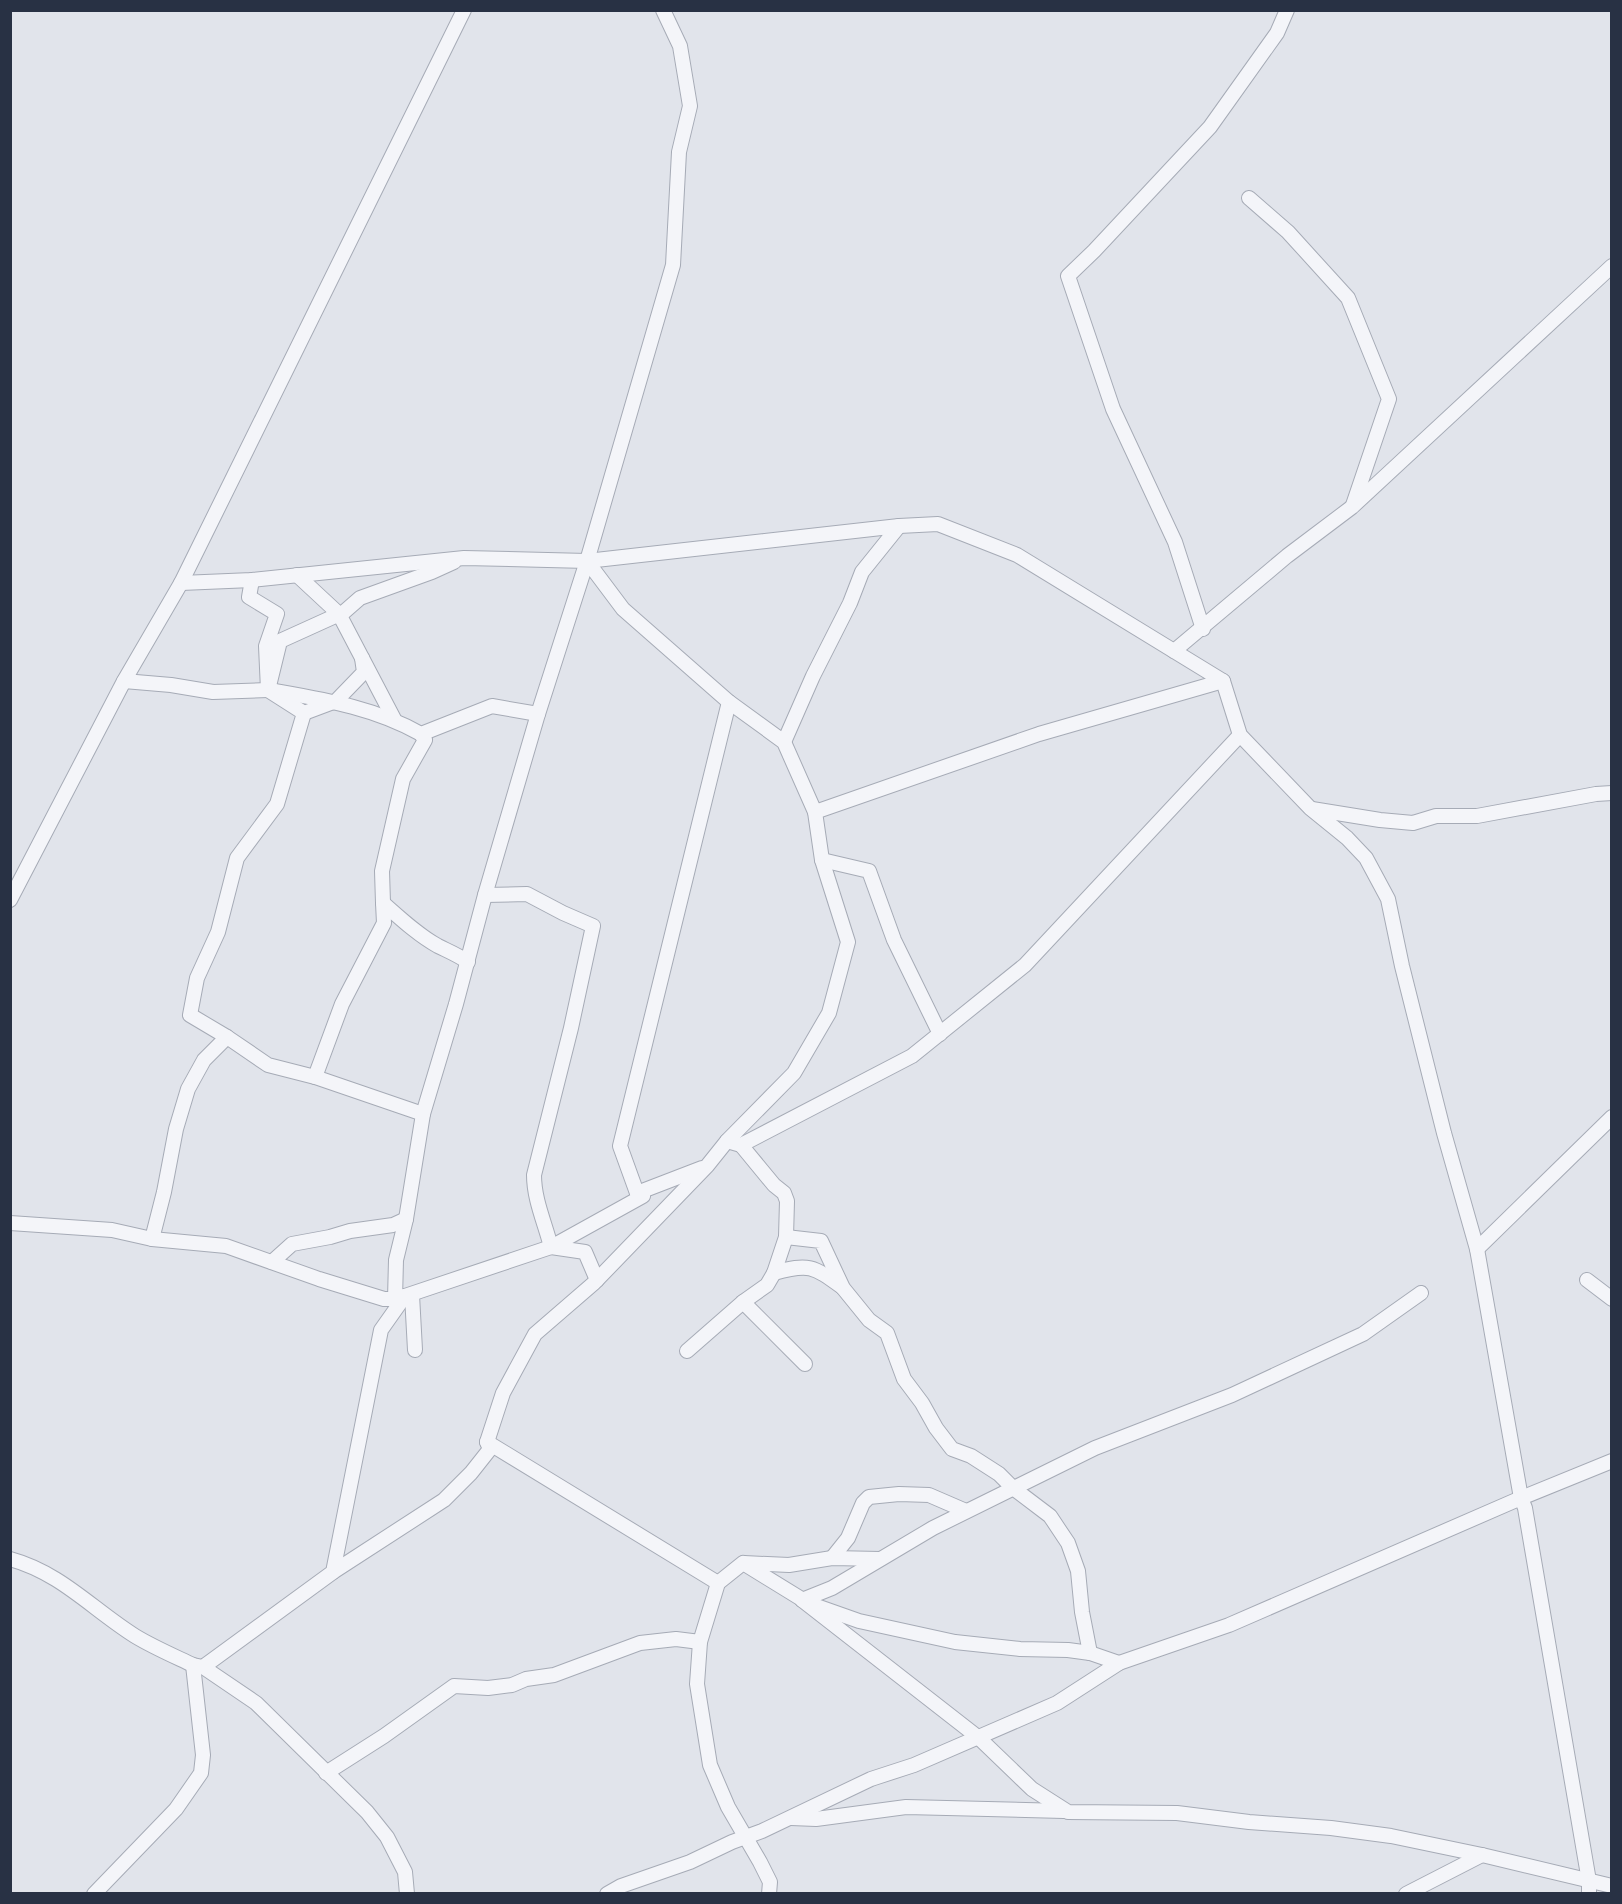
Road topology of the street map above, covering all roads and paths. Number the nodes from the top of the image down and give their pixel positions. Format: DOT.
graph roads {
  1 [pos="464,10"];
  2 [pos="663,10"];
  3 [pos="1287,10"];
  4 [pos="1249,198"];
  5 [pos="1611,266"];
  6 [pos="1352,507"];
  7 [pos="898,526"];
  8 [pos="464,558"];
  9 [pos="587,561"];
  10 [pos="297,575"];
  11 [pos="252,580"];
  12 [pos="181,583"];
  13 [pos="339,614"];
  14 [pos="1203,629"];
  15 [pos="1174,651"];
  16 [pos="361,653"];
  17 [pos="123,681"];
  18 [pos="1223,681"];
  19 [pos="268,690"];
  20 [pos="336,701"];
  21 [pos="729,702"];
  22 [pos="304,712"];
  23 [pos="538,714"];
  24 [pos="394,719"];
  25 [pos="421,734"];
  26 [pos="1240,735"];
  27 [pos="784,742"];
  28 [pos="1611,793"];
  29 [pos="1310,808"];
  30 [pos="815,812"];
  31 [pos="822,860"];
  32 [pos="484,895"];
  33 [pos="10,900"];
  34 [pos="383,903"];
  35 [pos="468,962"];
  36 [pos="940,1034"];
  37 [pos="227,1037"];
  38 [pos="315,1077"];
  39 [pos="423,1114"];
  40 [pos="1611,1117"];
  41 [pos="734,1143"];
  42 [pos="707,1166"];
  43 [pos="637,1193"];
  44 [pos="406,1219"];
  45 [pos="10,1223"];
  46 [pos="786,1237"];
  47 [pos="153,1239"];
  48 [pos="550,1247"];
  49 [pos="1477,1249"];
  50 [pos="272,1262"];
  51 [pos="774,1273"];
  52 [pos="597,1280"];
  53 [pos="1587,1280"];
  54 [pos="843,1288"];
  55 [pos="1421,1293"];
  56 [pos="404,1297"];
  57 [pos="1611,1299"];
  58 [pos="743,1302"];
  59 [pos="415,1350"];
  60 [pos="687,1352"];
  61 [pos="805,1364"];
  62 [pos="487,1442"];
  63 [pos="1611,1461"];
  64 [pos="1013,1488"];
  65 [pos="1521,1498"];
  66 [pos="966,1511"];
  67 [pos="10,1558"];
  68 [pos="832,1558"];
  69 [pos="879,1559"];
  70 [pos="743,1563"];
  71 [pos="333,1572"];
  72 [pos="718,1583"];
  73 [pos="802,1600"];
  74 [pos="700,1642"];
  75 [pos="1090,1653"];
  76 [pos="1119,1663"];
  77 [pos="198,1666"];
  78 [pos="979,1738"];
  79 [pos="326,1773"];
  80 [pos="1068,1812"];
  81 [pos="788,1818"];
  82 [pos="745,1838"];
  83 [pos="1482,1855"];
  84 [pos="1611,1886"];
  85 [pos="1589,1887"];
  86 [pos="94,1893"];
  87 [pos="407,1893"];
  88 [pos="607,1893"];
  89 [pos="769,1893"];
  90 [pos="1406,1893"];
  1 -- 12 [label="street"];
  2 -- 9 [label="street"];
  3 -- 14 [label="street"];
  4 -- 6 [label="street"];
  5 -- 6 [label="street"];
  6 -- 14 [label="street"];
  7 -- 9 [label="street"];
  7 -- 15 [label="street"];
  7 -- 27 [label="street"];
  8 -- 9 [label="street"];
  8 -- 10 [label="street"];
  8 -- 13 [label="street"];
  9 -- 21 [label="street"];
  9 -- 23 [label="street"];
  10 -- 11 [label="street"];
  10 -- 13 [label="street"];
  11 -- 12 [label="street"];
  11 -- 19 [label="street"];
  12 -- 17 [label="street"];
  13 -- 16 [label="street"];
  13 -- 19 [label="street"];
  14 -- 15 [label="street"];
  15 -- 18 [label="street"];
  16 -- 20 [label="street"];
  16 -- 24 [label="street"];
  17 -- 19 [label="street"];
  17 -- 33 [label="street"];
  18 -- 26 [label="street"];
  18 -- 30 [label="street"];
  19 -- 20 [label="street"];
  19 -- 22 [label="street"];
  20 -- 22 [label="street"];
  20 -- 24 [label="street"];
  21 -- 27 [label="street"];
  21 -- 43 [label="street"];
  22 -- 37 [label="street"];
  23 -- 25 [label="street"];
  23 -- 32 [label="street"];
  24 -- 25 [label="street"];
  25 -- 34 [label="street"];
  26 -- 29 [label="street"];
  26 -- 36 [label="street"];
  27 -- 30 [label="street"];
  28 -- 29 [label="street"];
  29 -- 49 [label="street"];
  30 -- 31 [label="street"];
  31 -- 36 [label="street"];
  31 -- 41 [label="street"];
  32 -- 35 [label="street"];
  32 -- 48 [label="street"];
  34 -- 35 [label="street"];
  34 -- 38 [label="street"];
  35 -- 39 [label="street"];
  36 -- 41 [label="street"];
  37 -- 38 [label="street"];
  37 -- 47 [label="street"];
  38 -- 39 [label="street"];
  39 -- 44 [label="street"];
  40 -- 49 [label="street"];
  41 -- 42 [label="street"];
  41 -- 46 [label="street"];
  42 -- 43 [label="street"];
  42 -- 52 [label="street"];
  43 -- 48 [label="street"];
  44 -- 50 [label="street"];
  44 -- 56 [label="street"];
  45 -- 47 [label="street"];
  46 -- 51 [label="street"];
  46 -- 54 [label="street"];
  47 -- 50 [label="street"];
  48 -- 52 [label="street"];
  48 -- 56 [label="street"];
  49 -- 65 [label="street"];
  50 -- 56 [label="street"];
  51 -- 54 [label="street"];
  51 -- 58 [label="street"];
  52 -- 62 [label="street"];
  53 -- 57 [label="street"];
  54 -- 64 [label="street"];
  55 -- 64 [label="street"];
  56 -- 59 [label="street"];
  56 -- 71 [label="street"];
  58 -- 60 [label="street"];
  58 -- 61 [label="street"];
  62 -- 71 [label="street"];
  62 -- 72 [label="street"];
  63 -- 65 [label="street"];
  64 -- 66 [label="street"];
  64 -- 75 [label="street"];
  65 -- 76 [label="street"];
  65 -- 85 [label="street"];
  66 -- 68 [label="street"];
  66 -- 69 [label="street"];
  67 -- 77 [label="street"];
  68 -- 69 [label="street"];
  68 -- 70 [label="street"];
  69 -- 73 [label="street"];
  70 -- 72 [label="street"];
  70 -- 73 [label="street"];
  71 -- 77 [label="street"];
  72 -- 74 [label="street"];
  73 -- 75 [label="street"];
  73 -- 78 [label="street"];
  74 -- 79 [label="street"];
  74 -- 82 [label="street"];
  75 -- 76 [label="street"];
  76 -- 78 [label="street"];
  77 -- 79 [label="street"];
  77 -- 86 [label="street"];
  78 -- 80 [label="street"];
  78 -- 81 [label="street"];
  79 -- 87 [label="street"];
  80 -- 81 [label="street"];
  80 -- 83 [label="street"];
  81 -- 82 [label="street"];
  82 -- 88 [label="street"];
  82 -- 89 [label="street"];
  83 -- 85 [label="street"];
  83 -- 90 [label="street"];
  84 -- 85 [label="street"];
}
